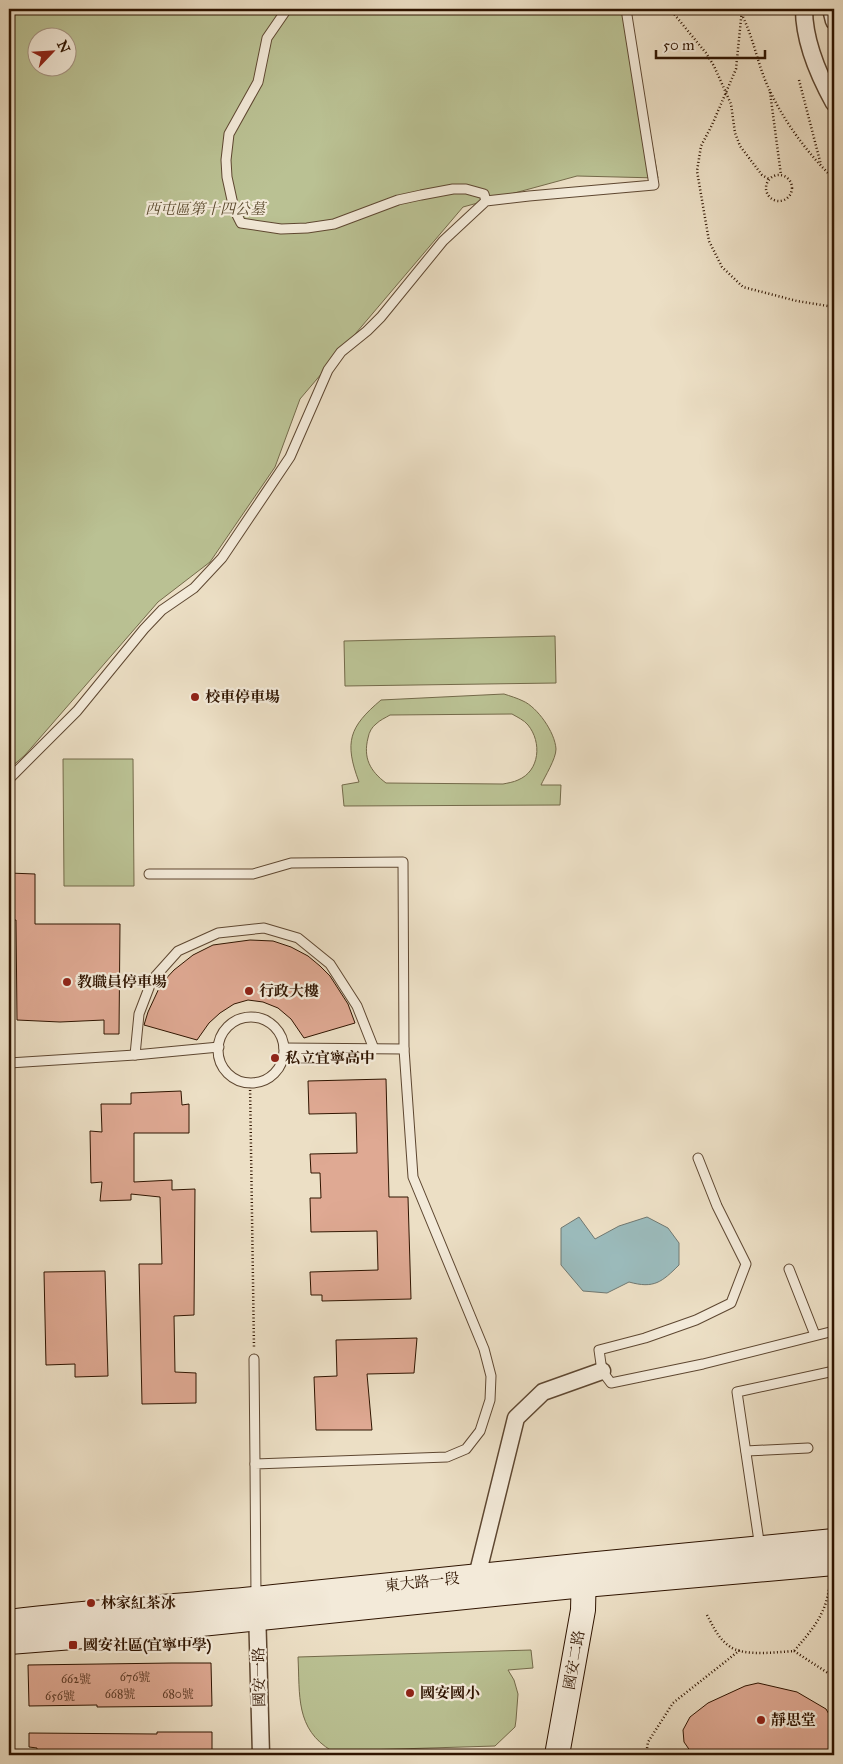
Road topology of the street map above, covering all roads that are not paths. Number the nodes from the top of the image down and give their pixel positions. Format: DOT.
graph roads {
  1 [pos="287,9"];
  2 [pos="626,9"];
  3 [pos="804,9"];
  4 [pos="831,9"];
  5 [pos="834,21"];
  6 [pos="834,103"];
  7 [pos="486,201"];
  8 [pos="9,779"];
  9 [pos="149,874"];
  10 [pos="219,1047"];
  11 [pos="284,1048"];
  12 [pos="374,1049"];
  13 [pos="404,1049"];
  14 [pos="136,1055"];
  15 [pos="9,1062"];
  16 [pos="698,1158"];
  17 [pos="789,1269"];
  18 [pos="834,1332"];
  19 [pos="815,1335"];
  20 [pos="254,1359"];
  21 [pos="602,1371"];
  22 [pos="834,1371"];
  23 [pos="808,1448"];
  24 [pos="746,1451"];
  25 [pos="255,1464"];
  26 [pos="834,1541"];
  27 [pos="760,1548"];
  28 [pos="834,1563"];
  29 [pos="584,1575"];
  30 [pos="477,1576"];
  31 [pos="257,1608"];
  32 [pos="9,1622"];
  33 [pos="9,1642"];
  34 [pos="261,1755"];
  35 [pos="557,1755"];
  1 -- 7 [label="lane"];
  2 -- 7 [label="lane"];
  3 -- 6 [label="street"];
  4 -- 5 [label="street"];
  7 -- 8 [label="lane"];
  9 -- 13 [label="lane"];
  10 -- 11 [label="lane"];
  10 -- 11 [label="lane"];
  10 -- 14 [label="lane"];
  11 -- 12 [label="lane"];
  12 -- 13 [label="lane"];
  12 -- 14 [label="lane"];
  13 -- 25 [label="lane"];
  14 -- 15 [label="lane"];
  16 -- 21 [label="lane"];
  17 -- 19 [label="lane"];
  18 -- 19 [label="lane"];
  19 -- 21 [label="lane"];
  20 -- 25 [label="lane"];
  21 -- 30 [label="street"];
  22 -- 24 [label="lane"];
  23 -- 24 [label="lane"];
  24 -- 27 [label="lane"];
  25 -- 31 [label="lane"];
  26 -- 27 [label="street, 東大路一段"];
  27 -- 29 [label="street, 東大路一段"];
  28 -- 29 [label="street, 東大路一段"];
  29 -- 30 [label="street, 東大路一段"];
  29 -- 31 [label="street, 東大路一段"];
  29 -- 35 [label="street, 國安二路"];
  30 -- 31 [label="street, 東大路一段"];
  31 -- 32 [label="street, 東大路一段"];
  31 -- 33 [label="street, 東大路一段"];
  31 -- 34 [label="street, 國安一路"];
}
